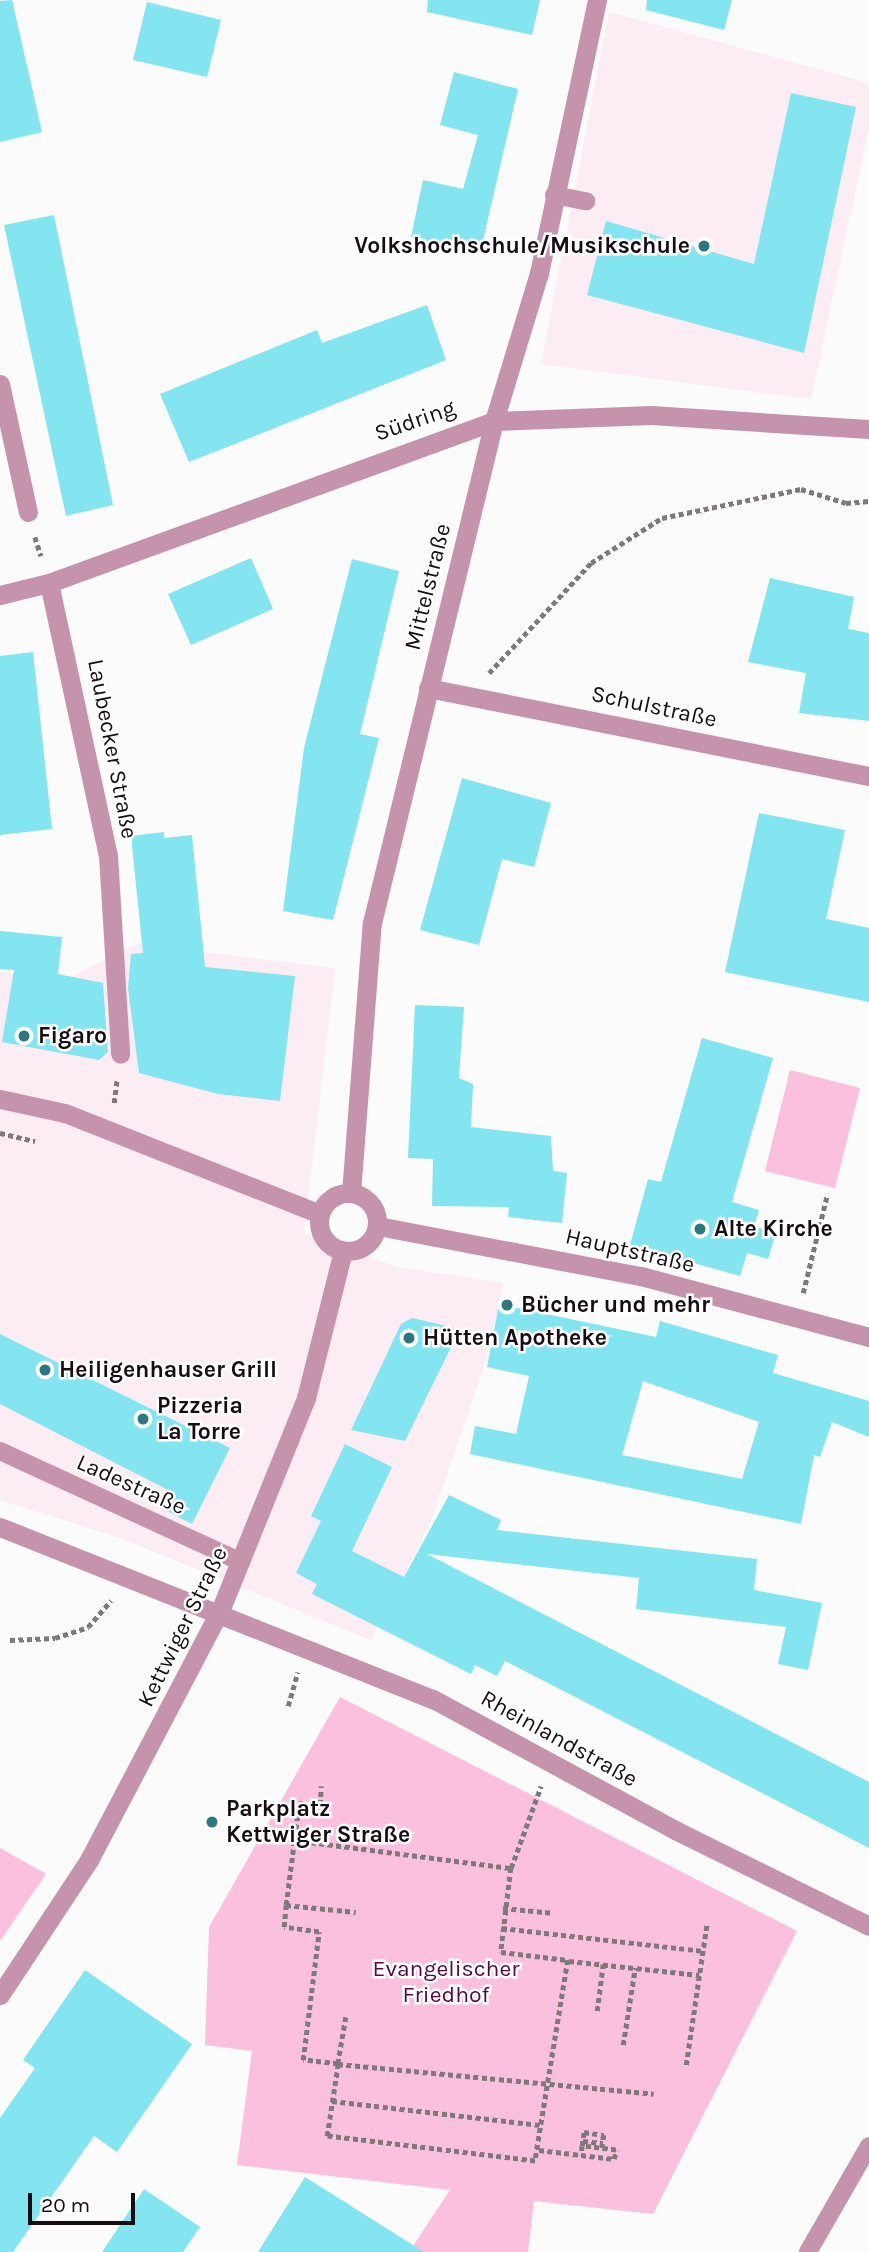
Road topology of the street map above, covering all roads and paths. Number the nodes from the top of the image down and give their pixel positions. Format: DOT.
graph roads {
  1 [pos="597,0"];
  2 [pos="554,195"];
  3 [pos="586,201"];
  4 [pos="0,384"];
  5 [pos="494,421"];
  6 [pos="869,429"];
  7 [pos="869,501"];
  8 [pos="27,513"];
  9 [pos="49,583"];
  10 [pos="0,595"];
  11 [pos="428,688"];
  12 [pos="472,695"];
  13 [pos="869,776"];
  14 [pos="121,1054"];
  15 [pos="0,1099"];
  16 [pos="111,1131"];
  17 [pos="0,1133"];
  18 [pos="35,1142"];
  19 [pos="351,1193"];
  20 [pos="827,1195"];
  21 [pos="320,1214"];
  22 [pos="378,1226"];
  23 [pos="343,1251"];
  24 [pos="798,1317"];
  25 [pos="869,1336"];
  26 [pos="0,1451"];
  27 [pos="0,1527"];
  28 [pos="241,1562"];
  29 [pos="135,1576"];
  30 [pos="220,1611"];
  31 [pos="10,1640"];
  32 [pos="550,1762"];
  33 [pos="321,1786"];
  34 [pos="294,1840"];
  35 [pos="511,1868"];
  36 [pos="286,1905"];
  37 [pos="503,1908"];
  38 [pos="356,1912"];
  39 [pos="554,1913"];
  40 [pos="707,1923"];
  41 [pos="869,1926"];
  42 [pos="502,1928"];
  43 [pos="703,1951"];
  44 [pos="569,1961"];
  45 [pos="603,1965"];
  46 [pos="635,1968"];
  47 [pos="699,1975"];
  48 [pos="0,1996"];
  49 [pos="597,2011"];
  50 [pos="346,2017"];
  51 [pos="623,2045"];
  52 [pos="338,2064"];
  53 [pos="686,2065"];
  54 [pos="548,2083"];
  55 [pos="654,2094"];
  56 [pos="332,2101"];
  57 [pos="541,2126"];
  58 [pos="583,2143"];
  59 [pos="603,2146"];
  60 [pos="869,2146"];
  61 [pos="540,2150"];
  62 [pos="582,2155"];
  63 [pos="808,2252"];
  1 -- 2 [label="street, Mittelstraße"];
  2 -- 3 [label="lane"];
  2 -- 5 [label="street, Mittelstraße"];
  4 -- 8 [label="street"];
  5 -- 6 [label="street, Südring"];
  5 -- 9 [label="street, Südring"];
  5 -- 11 [label="street, Mittelstraße"];
  7 -- 12 [label="path"];
  8 -- 9 [label="path"];
  9 -- 10 [label="street, Südring"];
  9 -- 14 [label="street, Laubecker Straße"];
  11 -- 12 [label="street, Schulstraße"];
  11 -- 19 [label="street, Mittelstraße"];
  12 -- 13 [label="street, Schulstraße"];
  14 -- 16 [label="path"];
  15 -- 16 [label="street"];
  16 -- 21 [label="street"];
  17 -- 18 [label="path"];
  19 -- 21 [label="street"];
  19 -- 22 [label="street"];
  20 -- 24 [label="path"];
  21 -- 23 [label="street"];
  22 -- 23 [label="street"];
  22 -- 24 [label="street, Hauptstraße"];
  23 -- 28 [label="street, Kettwiger Straße"];
  24 -- 25 [label="street, Hauptstraße"];
  26 -- 28 [label="lane, Ladestraße"];
  27 -- 29 [label="street, Rheinlandstraße"];
  28 -- 30 [label="street, Kettwiger Straße"];
  29 -- 30 [label="street, Rheinlandstraße"];
  29 -- 31 [label="path"];
  30 -- 32 [label="street, Rheinlandstraße"];
  30 -- 48 [label="street, Kettwiger Straße"];
  32 -- 35 [label="path"];
  32 -- 41 [label="street, Rheinlandstraße"];
  33 -- 34 [label="path"];
  34 -- 35 [label="path"];
  34 -- 36 [label="path"];
  35 -- 37 [label="path"];
  36 -- 38 [label="path"];
  36 -- 52 [label="path"];
  37 -- 39 [label="path"];
  37 -- 42 [label="path"];
  40 -- 43 [label="path"];
  42 -- 43 [label="path"];
  42 -- 54 [label="path"];
  43 -- 47 [label="path"];
  44 -- 45 [label="path"];
  45 -- 46 [label="path"];
  45 -- 49 [label="path"];
  46 -- 47 [label="path"];
  46 -- 51 [label="path"];
  47 -- 53 [label="path"];
  50 -- 52 [label="path"];
  52 -- 54 [label="path"];
  52 -- 56 [label="path"];
  54 -- 55 [label="path"];
  54 -- 57 [label="path"];
  56 -- 57 [label="path"];
  56 -- 57 [label="path"];
  58 -- 59 [label="path"];
  58 -- 59 [label="path"];
  58 -- 62 [label="path"];
  59 -- 62 [label="path"];
  60 -- 63 [label="lane"];
  61 -- 62 [label="path"];
}
